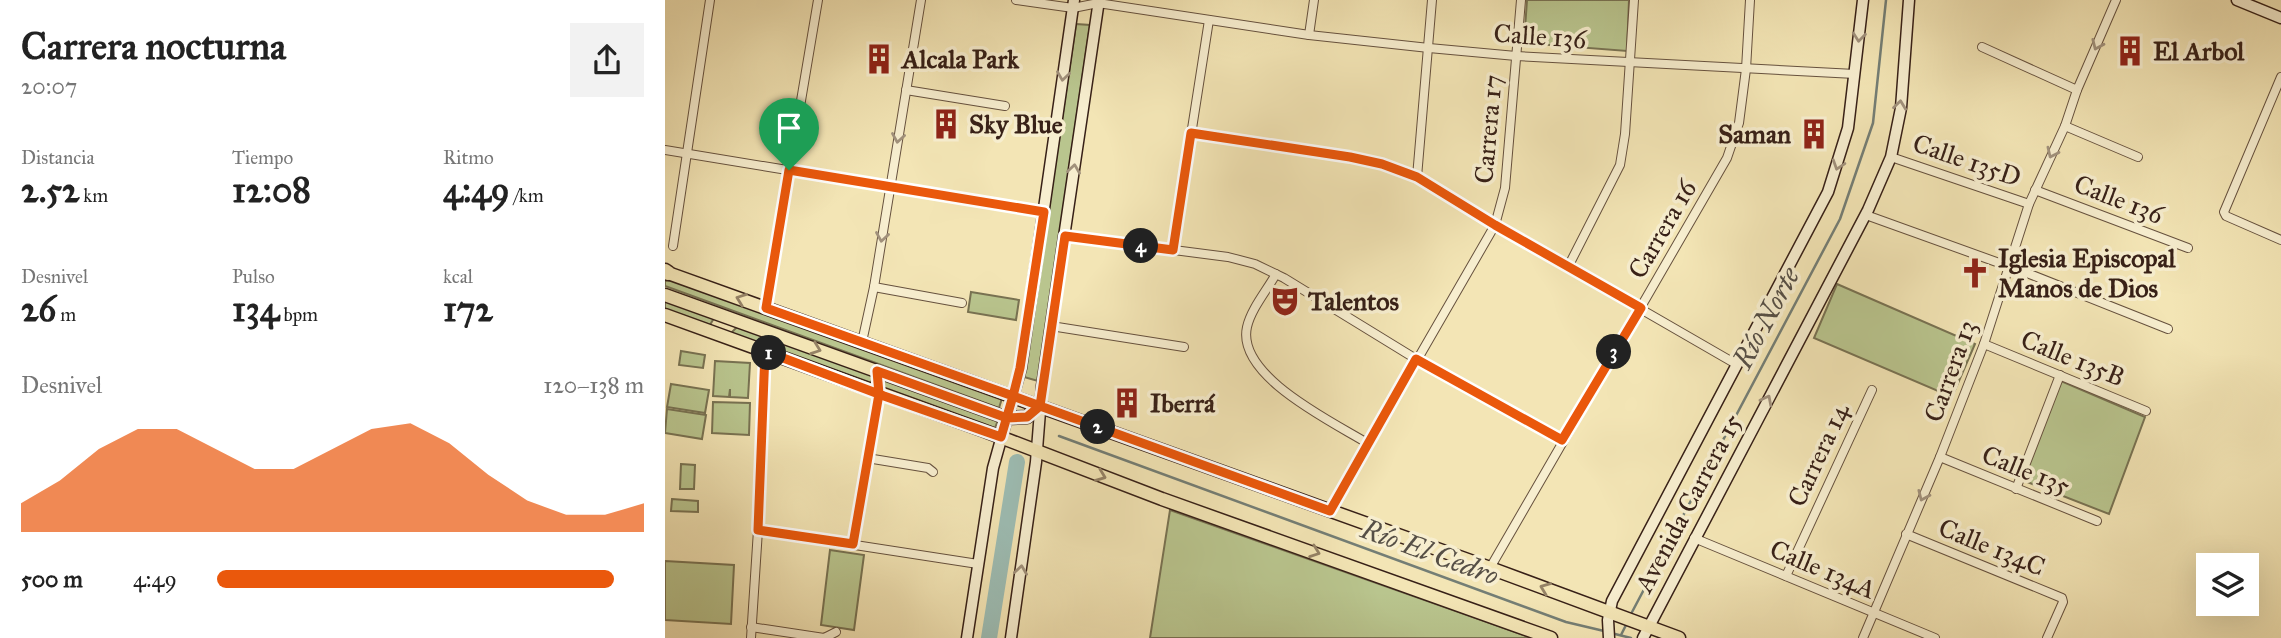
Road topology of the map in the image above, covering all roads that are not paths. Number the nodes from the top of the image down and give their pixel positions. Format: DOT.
graph roads {
  1 [pos="710,0"];
  2 [pos="818,0"];
  3 [pos="921,0"];
  4 [pos="1016,0"];
  5 [pos="1314,0"];
  6 [pos="1432,0"];
  7 [pos="1521,0"];
  8 [pos="1634,0"];
  9 [pos="1750,0"];
  10 [pos="1863,0"];
  11 [pos="1909,0"];
  12 [pos="2116,0"];
  13 [pos="2237,0"];
  14 [pos="1099,2"];
  15 [pos="1074,4"];
  16 [pos="2281,18"];
  17 [pos="1209,20"];
  18 [pos="1309,35"];
  19 [pos="1982,47"];
  20 [pos="1429,48"];
  21 [pos="1516,56"];
  22 [pos="1630,62"];
  23 [pos="1746,69"];
  24 [pos="1855,74"];
  25 [pos="2281,78"];
  26 [pos="906,90"];
  27 [pos="2077,90"];
  28 [pos="1005,106"];
  29 [pos="2065,126"];
  30 [pos="1191,133"];
  31 [pos="665,150"];
  32 [pos="686,154"];
  33 [pos="1891,157"];
  34 [pos="2138,157"];
  35 [pos="789,170"];
  36 [pos="1417,177"];
  37 [pos="890,187"];
  38 [pos="2035,190"];
  39 [pos="2029,204"];
  40 [pos="1044,212"];
  41 [pos="1866,215"];
  42 [pos="1495,225"];
  43 [pos="1065,236"];
  44 [pos="2281,240"];
  45 [pos="673,246"];
  46 [pos="2188,248"];
  47 [pos="1173,250"];
  48 [pos="2007,266"];
  49 [pos="1568,267"];
  50 [pos="666,272"];
  51 [pos="1276,274"];
  52 [pos="874,287"];
  53 [pos="665,295"];
  54 [pos="962,303"];
  55 [pos="766,308"];
  56 [pos="1641,308"];
  57 [pos="665,315"];
  58 [pos="750,326"];
  59 [pos="1051,326"];
  60 [pos="2168,329"];
  61 [pos="707,330"];
  62 [pos="862,342"];
  63 [pos="1984,344"];
  64 [pos="1184,347"];
  65 [pos="765,352"];
  66 [pos="1416,359"];
  67 [pos="1735,364"];
  68 [pos="877,371"];
  69 [pos="2060,375"];
  70 [pos="1872,390"];
  71 [pos="879,394"];
  72 [pos="1013,396"];
  73 [pos="1040,406"];
  74 [pos="2146,411"];
  75 [pos="1007,418"];
  76 [pos="1001,437"];
  77 [pos="1562,440"];
  78 [pos="1367,443"];
  79 [pos="1037,451"];
  80 [pos="1940,457"];
  81 [pos="867,458"];
  82 [pos="933,472"];
  83 [pos="2017,489"];
  84 [pos="1330,511"];
  85 [pos="2097,521"];
  86 [pos="758,530"];
  87 [pos="1906,534"];
  88 [pos="1694,538"];
  89 [pos="853,544"];
  90 [pos="978,564"];
  91 [pos="1489,568"];
  92 [pos="1786,576"];
  93 [pos="1874,613"];
  94 [pos="1611,616"];
  95 [pos="751,626"];
  96 [pos="1644,631"];
  97 [pos="836,632"];
  98 [pos="751,638"];
  99 [pos="967,638"];
  100 [pos="1011,638"];
  101 [pos="1551,638"];
  102 [pos="1609,638"];
  103 [pos="1679,638"];
  104 [pos="1863,638"];
  105 [pos="1935,638"];
  106 [pos="2047,638"];
  1 -- 32 [label="street"];
  2 -- 35 [label="street"];
  3 -- 26 [label="street"];
  4 -- 15 [label="street, Calle 136"];
  5 -- 18 [label="street"];
  6 -- 20 [label="street"];
  7 -- 21 [label="street, Carrera 17"];
  8 -- 22 [label="street"];
  9 -- 23 [label="street, Carrera 16"];
  10 -- 24 [label="main road, Avenida Carrera 15, one-way"];
  33 -- 11 [label="main road, Avenida Carrera 15, one-way"];
  12 -- 27 [label="street, Carrera 13, one-way"];
  13 -- 16 [label="main road"];
  14 -- 15 [label="street, Calle 136"];
  14 -- 17 [label="street, Calle 136"];
  43 -- 14 [label="main road, one-way"];
  15 -- 40 [label="main road, one-way"];
  17 -- 18 [label="street, Calle 136"];
  17 -- 30 [label="street"];
  18 -- 20 [label="street, Calle 136"];
  19 -- 27 [label="street"];
  20 -- 21 [label="street, Calle 136"];
  20 -- 36 [label="street"];
  21 -- 22 [label="street, Calle 136"];
  21 -- 42 [label="street, Carrera 17"];
  22 -- 23 [label="street, Calle 136"];
  22 -- 49 [label="street"];
  23 -- 24 [label="street, Calle 136"];
  23 -- 56 [label="street, Carrera 16"];
  24 -- 67 [label="main road, Avenida Carrera 15, one-way"];
  25 -- 44 [label="street"];
  26 -- 28 [label="street"];
  26 -- 37 [label="street, one-way"];
  27 -- 29 [label="street, Carrera 13"];
  29 -- 34 [label="street"];
  29 -- 38 [label="street, Carrera 13, one-way"];
  30 -- 36 [label="street"];
  30 -- 47 [label="street"];
  31 -- 32 [label="street"];
  32 -- 35 [label="street"];
  32 -- 45 [label="street"];
  33 -- 39 [label="street, Calle 135D"];
  33 -- 41 [label="main road, Avenida Carrera 15"];
  35 -- 37 [label="street"];
  35 -- 55 [label="street"];
  36 -- 42 [label="street"];
  37 -- 40 [label="street"];
  37 -- 52 [label="street, one-way"];
  38 -- 39 [label="street, Carrera 13"];
  38 -- 46 [label="street, Calle 136"];
  39 -- 48 [label="street, Carrera 13"];
  40 -- 72 [label="main road"];
  41 -- 48 [label="street"];
  88 -- 41 [label="main road, Avenida Carrera 15, one-way"];
  42 -- 49 [label="street"];
  42 -- 66 [label="street, Carrera 17"];
  43 -- 47 [label="street"];
  43 -- 59 [label="main road"];
  47 -- 51 [label="street"];
  48 -- 60 [label="street"];
  48 -- 63 [label="street, Carrera 13"];
  49 -- 56 [label="street"];
  55 -- 50 [label="main road, one-way"];
  51 -- 66 [label="street"];
  51 -- 78 [label="street"];
  52 -- 54 [label="street"];
  52 -- 62 [label="street"];
  53 -- 58 [label="main road"];
  55 -- 62 [label="main road"];
  56 -- 67 [label="street"];
  56 -- 77 [label="street, Carrera 16"];
  57 -- 61 [label="main road"];
  58 -- 61 [label="main road"];
  58 -- 68 [label="main road, one-way"];
  59 -- 64 [label="street"];
  59 -- 73 [label="main road"];
  61 -- 65 [label="main road"];
  62 -- 72 [label="main road"];
  63 -- 69 [label="street, Calle 135B"];
  63 -- 80 [label="street, Carrera 13"];
  65 -- 71 [label="main road"];
  65 -- 86 [label="street"];
  66 -- 77 [label="street"];
  66 -- 78 [label="street, Carrera 17"];
  67 -- 94 [label="main road, Avenida Carrera 15"];
  68 -- 71 [label="main road"];
  68 -- 75 [label="main road"];
  69 -- 74 [label="street, Calle 135B"];
  69 -- 83 [label="street"];
  70 -- 92 [label="street, Carrera 14"];
  71 -- 76 [label="main road"];
  71 -- 81 [label="street"];
  72 -- 73 [label="main road"];
  72 -- 75 [label="main road"];
  73 -- 75 [label="main road"];
  73 -- 79 [label="main road"];
  73 -- 84 [label="main road"];
  75 -- 76 [label="main road"];
  76 -- 79 [label="main road"];
  76 -- 90 [label="main road"];
  77 -- 91 [label="street, Carrera 16"];
  78 -- 84 [label="street, Carrera 17"];
  100 -- 79 [label="main road, one-way"];
  79 -- 101 [label="main road, one-way"];
  80 -- 83 [label="street, Calle 135"];
  80 -- 87 [label="street, Carrera 13, one-way"];
  81 -- 82 [label="street"];
  81 -- 89 [label="street"];
  83 -- 85 [label="street, Calle 135"];
  84 -- 91 [label="main road"];
  86 -- 89 [label="street"];
  86 -- 95 [label="street"];
  87 -- 93 [label="street, Carrera 13"];
  87 -- 106 [label="street, Calle 134C"];
  88 -- 92 [label="street, Calle 134A"];
  88 -- 96 [label="main road, Avenida Carrera 15"];
  89 -- 90 [label="street"];
  90 -- 99 [label="main road"];
  94 -- 91 [label="main road, one-way"];
  92 -- 93 [label="street, Calle 134A"];
  93 -- 104 [label="street, Carrera 13"];
  93 -- 105 [label="street, Calle 134A"];
  94 -- 96 [label="main road"];
  94 -- 102 [label="main road, Avenida Carrera 15"];
  95 -- 97 [label="street"];
  95 -- 98 [label="street"];
  96 -- 103 [label="main road"];
}
